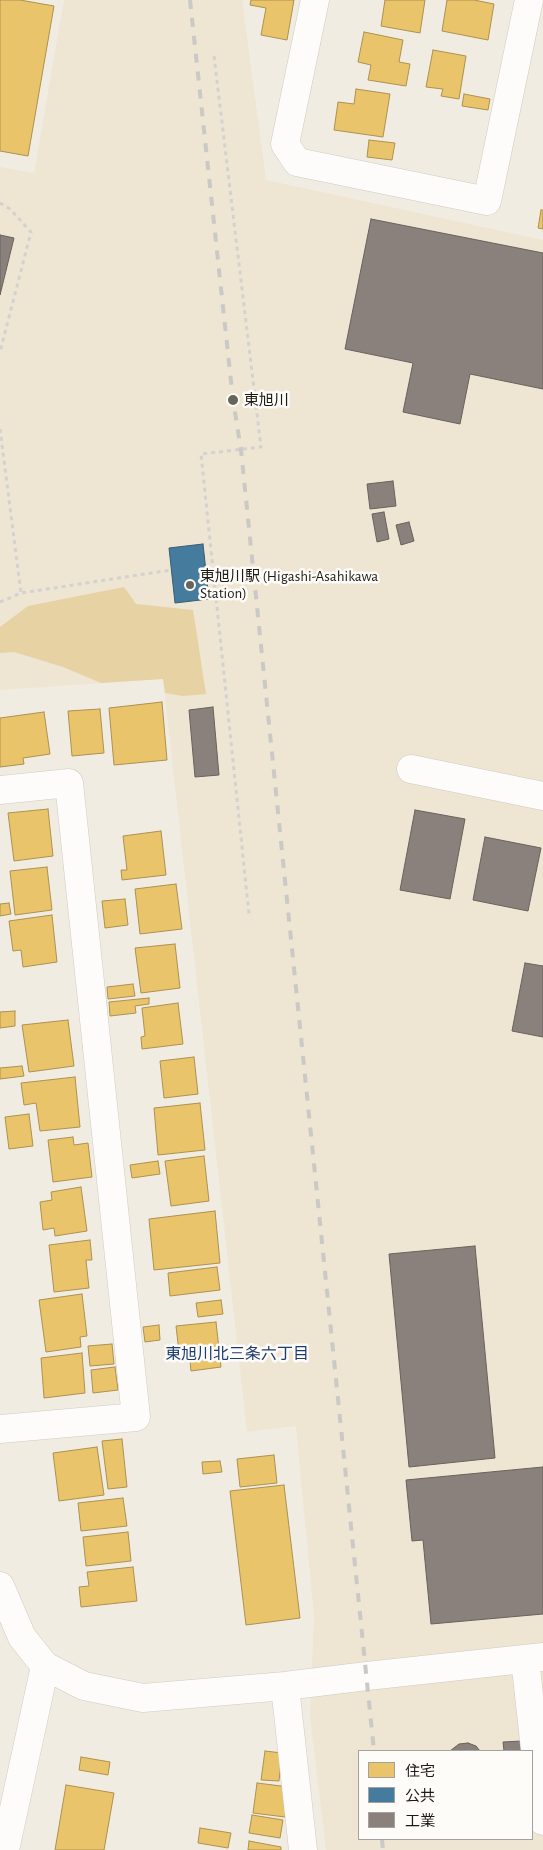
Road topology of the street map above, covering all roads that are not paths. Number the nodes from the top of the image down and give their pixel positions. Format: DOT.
graph roads {
  1 [pos="315,0"];
  2 [pos="529,0"];
  3 [pos="411,769"];
  4 [pos="0,790"];
  5 [pos="543,796"];
  6 [pos="0,1429"];
  7 [pos="0,1586"];
  8 [pos="534,1658"];
  9 [pos="45,1666"];
  10 [pos="285,1686"];
  11 [pos="9,1781"];
  12 [pos="543,1821"];
  13 [pos="5,1850"];
  14 [pos="303,1850"];
  1 -- 2 [label="street"];
  3 -- 5 [label="street"];
  4 -- 6 [label="street"];
  7 -- 9 [label="street"];
  8 -- 10 [label="street"];
  8 -- 12 [label="street"];
  9 -- 10 [label="street"];
  9 -- 11 [label="street"];
  10 -- 14 [label="street"];
  11 -- 13 [label="street"];
}
